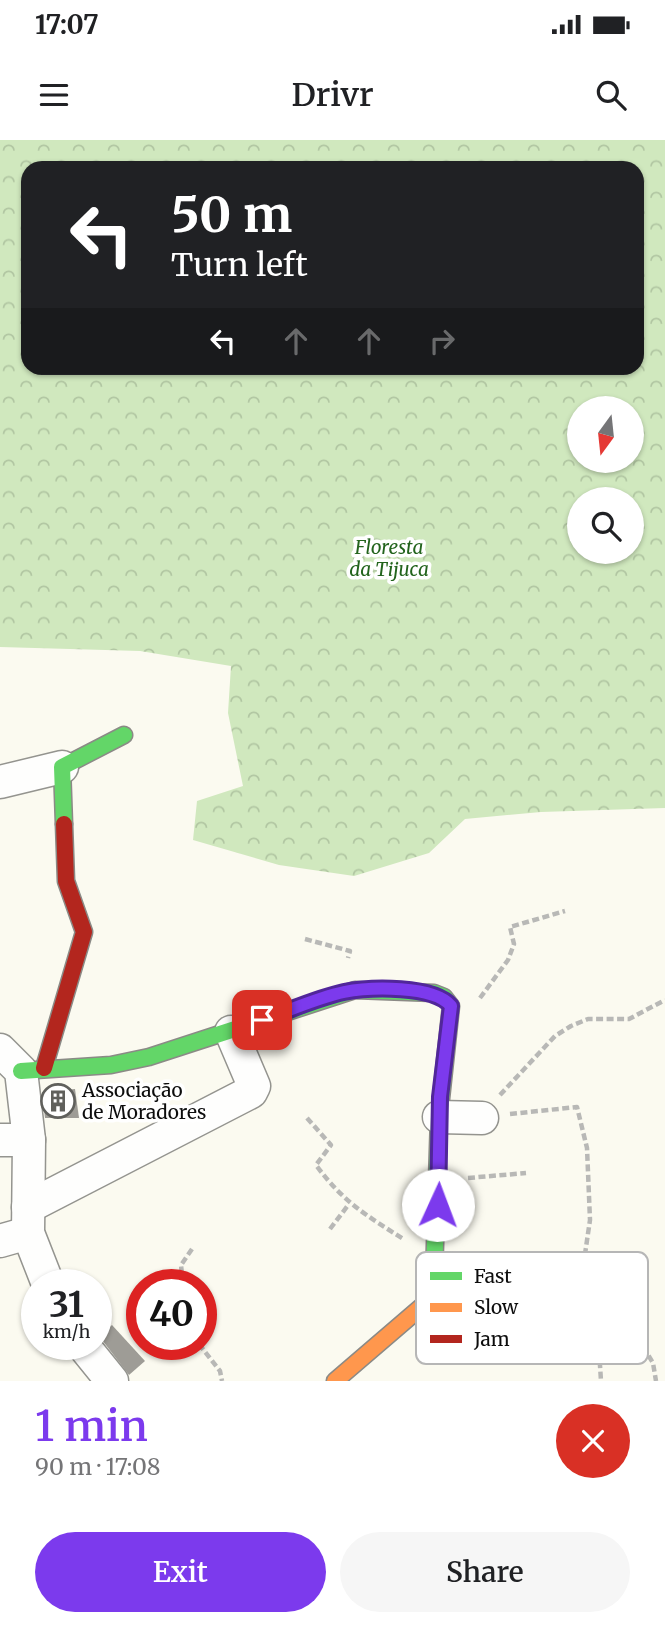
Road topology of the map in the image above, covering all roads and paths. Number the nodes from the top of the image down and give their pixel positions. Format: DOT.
graph roads {
  1 [pos="124,735"];
  2 [pos="62,767"];
  3 [pos="0,782"];
  4 [pos="565,911"];
  5 [pos="305,939"];
  6 [pos="340,993"];
  7 [pos="665,1000"];
  8 [pos="449,1030"];
  9 [pos="234,1042"];
  10 [pos="18,1076"];
  11 [pos="439,1117"];
  12 [pos="307,1118"];
  13 [pos="482,1118"];
  14 [pos="15,1140"];
  15 [pos="526,1173"];
  16 [pos="439,1181"];
  17 [pos="349,1204"];
  18 [pos="23,1221"];
  19 [pos="330,1229"];
  20 [pos="192,1249"];
  21 [pos="424,1252"];
  22 [pos="437,1252"];
  23 [pos="585,1252"];
  24 [pos="42,1269"];
  25 [pos="181,1269"];
  26 [pos="416,1311"];
  27 [pos="648,1355"];
  28 [pos="95,1360"];
  29 [pos="211,1360"];
  30 [pos="112,1381"];
  31 [pos="222,1381"];
  32 [pos="335,1381"];
  33 [pos="656,1381"];
  1 -- 2 [label="street"];
  2 -- 3 [label="street"];
  2 -- 10 [label="street"];
  4 -- 8 [label="path"];
  5 -- 6 [label="path"];
  6 -- 8 [label="street"];
  6 -- 9 [label="street"];
  7 -- 13 [label="path"];
  8 -- 11 [label="street"];
  9 -- 10 [label="street"];
  9 -- 18 [label="street"];
  10 -- 14 [label="street"];
  11 -- 13 [label="street"];
  11 -- 16 [label="street"];
  12 -- 17 [label="path"];
  13 -- 23 [label="path"];
  14 -- 18 [label="street"];
  15 -- 16 [label="path"];
  16 -- 22 [label="street"];
  17 -- 19 [label="path"];
  17 -- 21 [label="path"];
  18 -- 24 [label="street"];
  20 -- 25 [label="path"];
  26 -- 32 [label="street"];
  27 -- 33 [label="path"];
  28 -- 30 [label="street"];
  29 -- 31 [label="path"];
}
